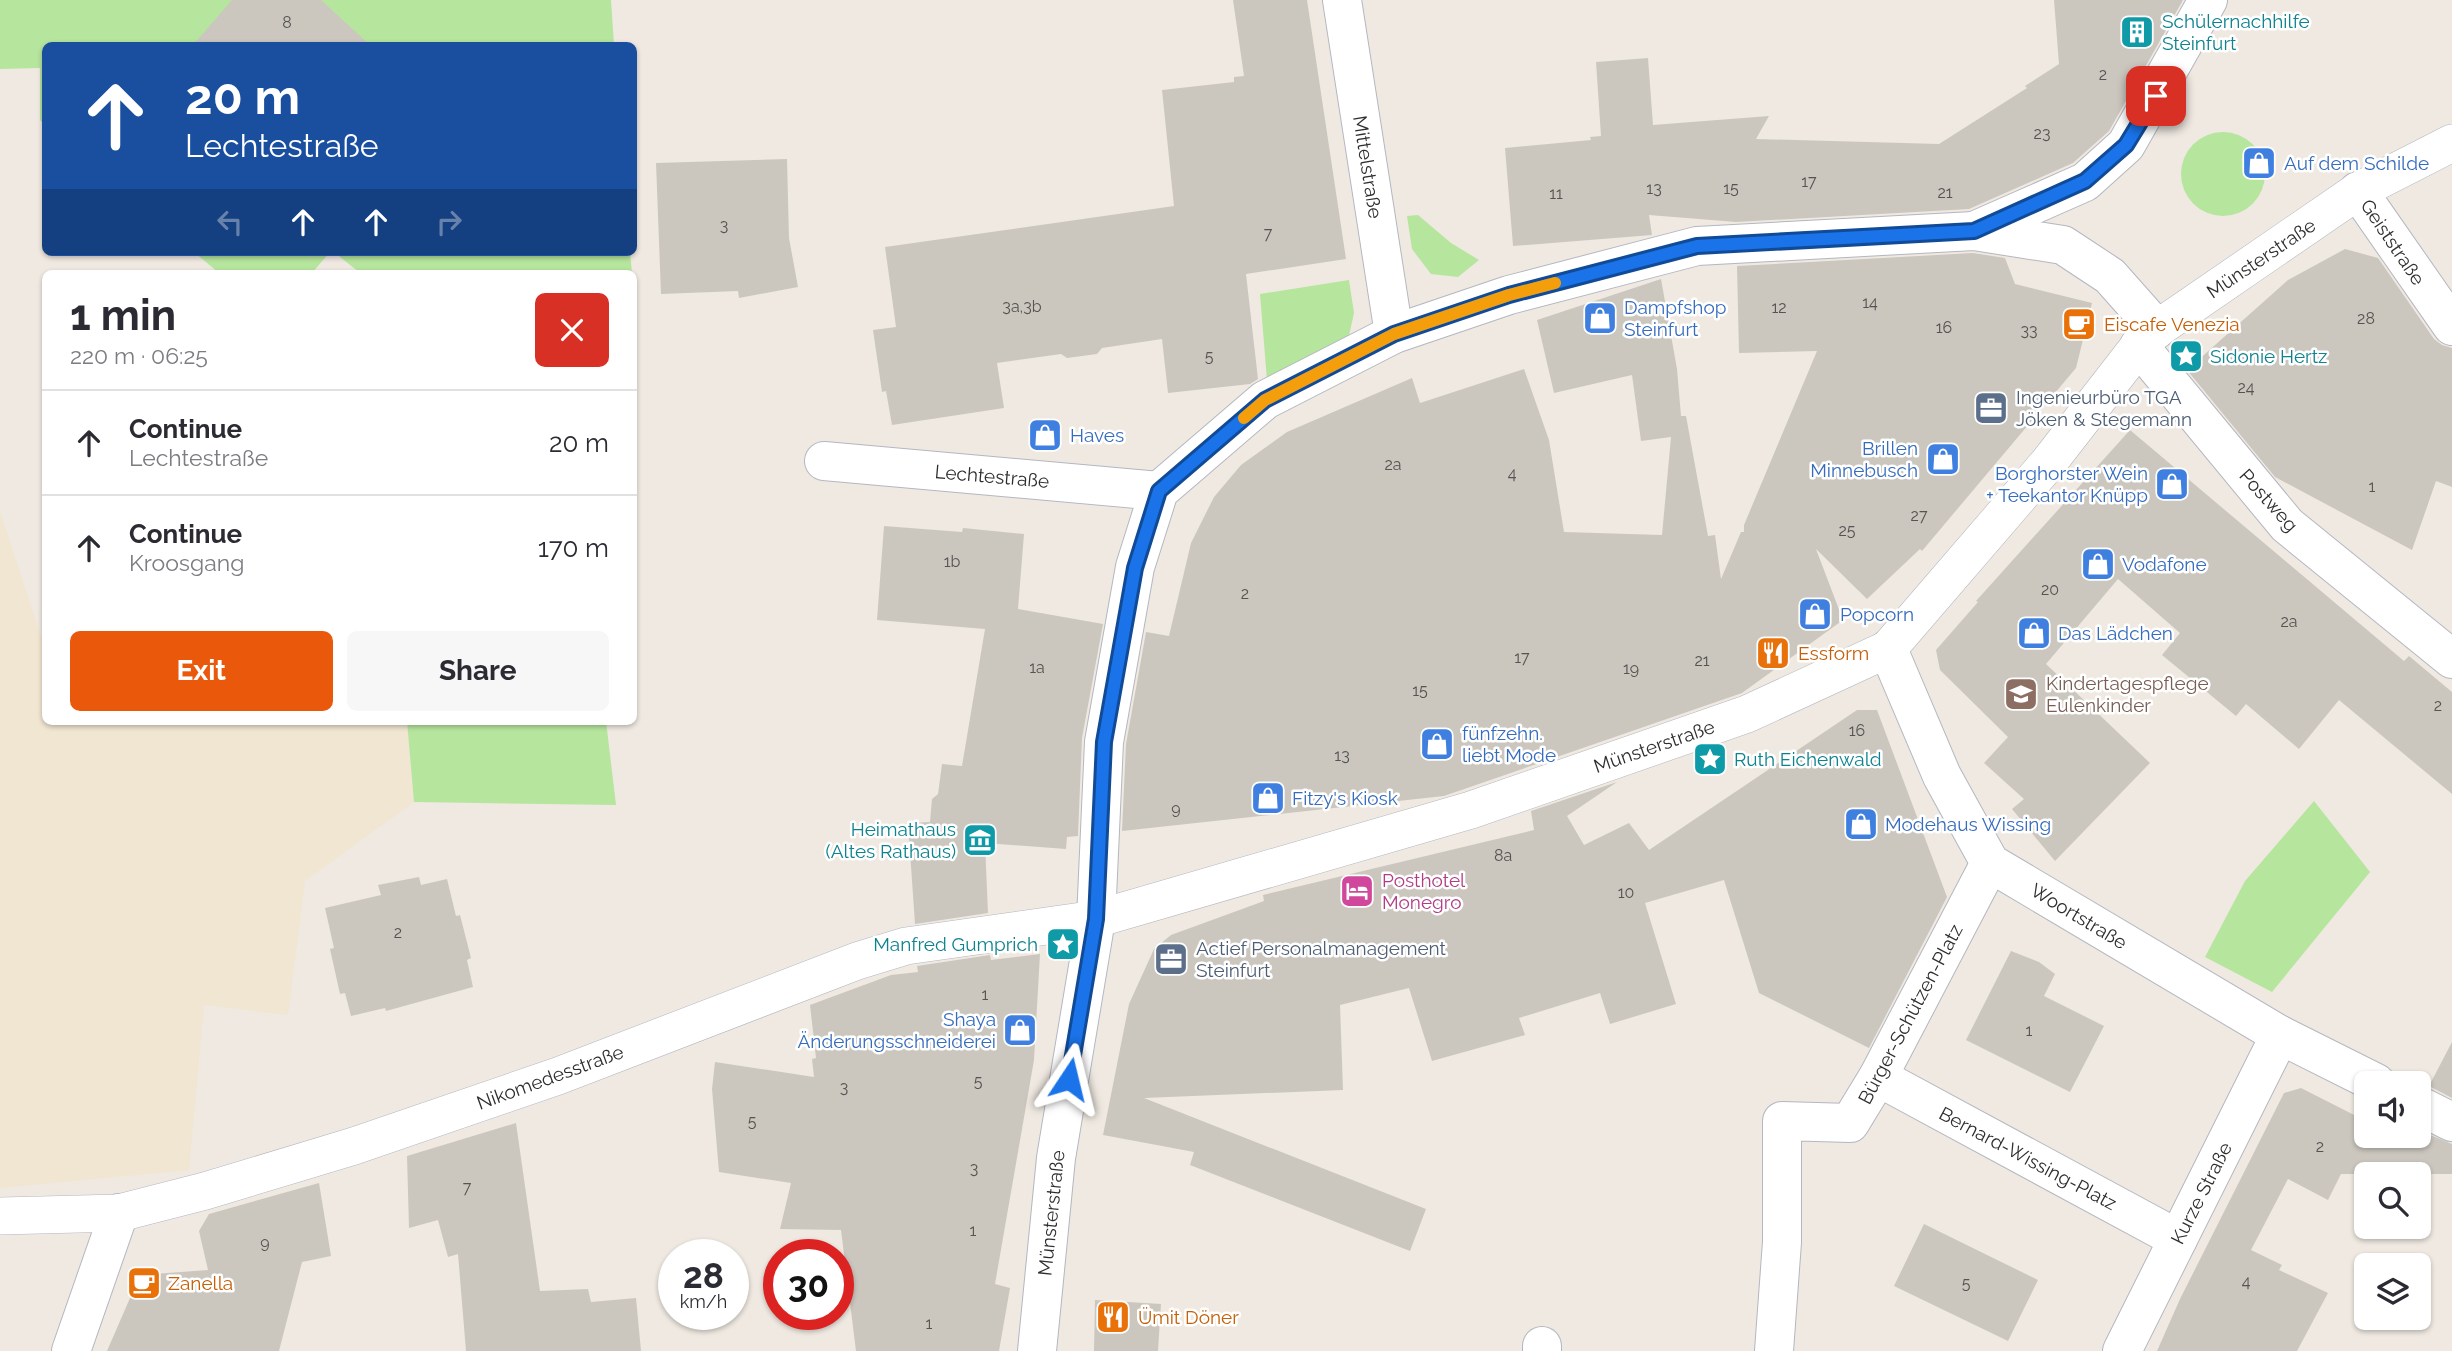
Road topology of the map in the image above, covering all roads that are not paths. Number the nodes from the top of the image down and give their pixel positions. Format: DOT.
graph roads {
  1 [pos="1342,0"];
  2 [pos="2208,0"];
  3 [pos="2452,143"];
  4 [pos="2358,191"];
  5 [pos="1974,231"];
  6 [pos="2452,326"];
  7 [pos="1394,334"];
  8 [pos="2148,338"];
  9 [pos="824,461"];
  10 [pos="1159,491"];
  11 [pos="1888,649"];
  12 [pos="2452,659"];
  13 [pos="1990,863"];
  14 [pos="1096,919"];
  15 [pos="2280,1035"];
  16 [pos="2354,1072"];
  17 [pos="1878,1077"];
  18 [pos="2431,1112"];
  19 [pos="2452,1122"];
  20 [pos="119,1213"];
  21 [pos="0,1216"];
  22 [pos="2178,1239"];
  23 [pos="71,1351"];
  24 [pos="1037,1351"];
  25 [pos="1774,1351"];
  26 [pos="2122,1351"];
  1 -- 7 [label="street, Mittelstraße"];
  2 -- 5 [label="street"];
  3 -- 4 [label="street, Münsterstraße"];
  4 -- 6 [label="street, Geiststraße"];
  4 -- 8 [label="street, Münsterstraße"];
  5 -- 7 [label="street"];
  5 -- 8 [label="street"];
  7 -- 10 [label="street"];
  8 -- 11 [label="street, Münsterstraße"];
  8 -- 12 [label="street, Postweg"];
  9 -- 10 [label="street, Lechtestraße"];
  10 -- 14 [label="street"];
  11 -- 13 [label="street"];
  11 -- 14 [label="street, Münsterstraße"];
  13 -- 15 [label="street, Woortstraße"];
  13 -- 17 [label="street, Bürger-Schützen-Platz"];
  14 -- 20 [label="street, Nikomedesstraße"];
  14 -- 24 [label="street, Münsterstraße"];
  15 -- 16 [label="street, Woortstraße"];
  15 -- 22 [label="street, Kurze Straße"];
  17 -- 22 [label="street, Bernard-Wissing-Platz"];
  17 -- 25 [label="street, Bürger-Schützen-Platz"];
  18 -- 19 [label="street"];
  20 -- 21 [label="street, Nikomedesstraße"];
  20 -- 23 [label="street"];
  22 -- 26 [label="street, Kurze Straße"];
}
